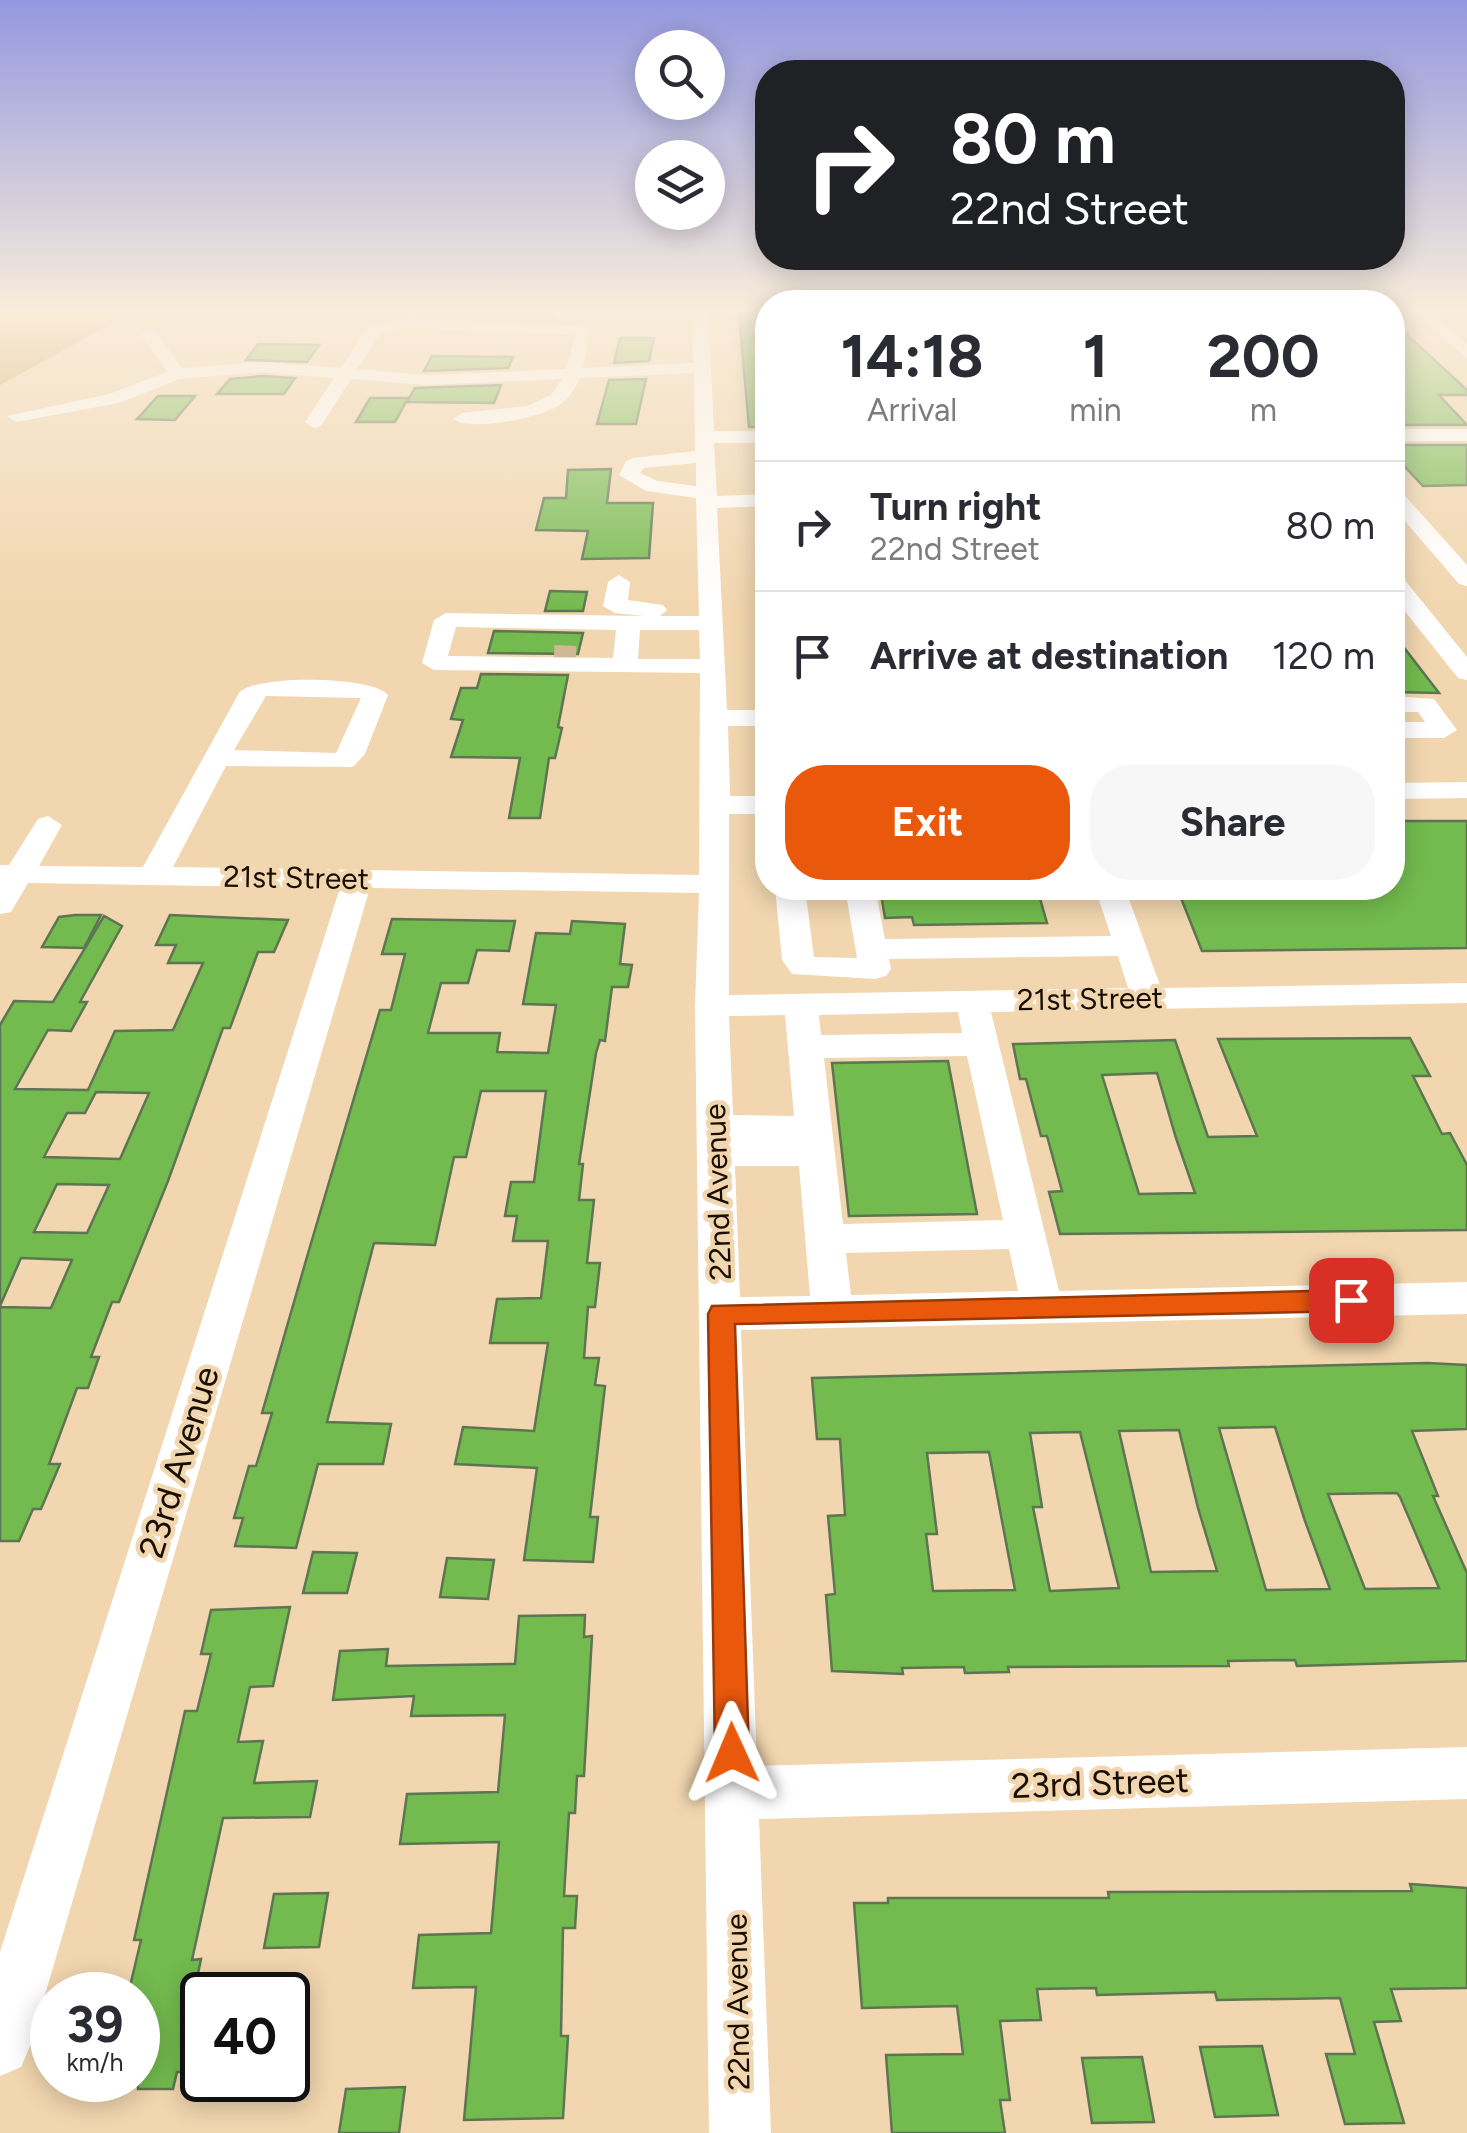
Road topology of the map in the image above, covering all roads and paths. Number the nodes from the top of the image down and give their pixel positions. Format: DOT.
graph roads {
  1 [pos="45,411"];
  2 [pos="321,411"];
  3 [pos="519,411"];
  4 [pos="702,411"];
  5 [pos="16,416"];
  6 [pos="462,419"];
  7 [pos="314,422"];
  8 [pos="1405,435"];
  9 [pos="1467,435"];
  10 [pos="755,445"];
  11 [pos="707,472"];
  12 [pos="755,494"];
  13 [pos="1405,508"];
  14 [pos="1405,567"];
  15 [pos="1405,569"];
  16 [pos="1460,570"];
  17 [pos="619,582"];
  18 [pos="712,617"];
  19 [pos="629,624"];
  20 [pos="626,662"];
  21 [pos="495,665"];
  22 [pos="713,666"];
  23 [pos="1467,674"];
  24 [pos="1405,704"];
  25 [pos="755,719"];
  26 [pos="715,724"];
  27 [pos="755,729"];
  28 [pos="1405,730"];
  29 [pos="217,758"];
  30 [pos="1467,790"];
  31 [pos="1405,791"];
  32 [pos="755,793"];
  33 [pos="715,798"];
  34 [pos="755,803"];
  35 [pos="48,825"];
  36 [pos="10,874"];
  37 [pos="153,876"];
  38 [pos="358,878"];
  39 [pos="713,884"];
  40 [pos="791,900"];
  41 [pos="862,900"];
  42 [pos="1114,900"];
  43 [pos="0,905"];
  44 [pos="1130,946"];
  45 [pos="874,959"];
  46 [pos="1467,993"];
  47 [pos="1148,997"];
  48 [pos="972,1001"];
  49 [pos="882,1002"];
  50 [pos="801,1004"];
  51 [pos="712,1006"];
  52 [pos="982,1044"];
  53 [pos="805,1048"];
  54 [pos="717,1140"];
  55 [pos="814,1141"];
  56 [pos="1026,1234"];
  57 [pos="824,1239"];
  58 [pos="1467,1298"];
  59 [pos="1042,1307"];
  60 [pos="832,1312"];
  61 [pos="721,1314"];
  62 [pos="1467,1772"];
  63 [pos="733,1793"];
  64 [pos="0,2046"];
  65 [pos="740,2133"];
  1 -- 5 [label="street"];
  2 -- 7 [label="street"];
  3 -- 6 [label="street"];
  4 -- 11 [label="street, 22nd Avenue"];
  8 -- 9 [label="street"];
  10 -- 11 [label="street"];
  11 -- 12 [label="street"];
  11 -- 18 [label="street, 22nd Avenue"];
  13 -- 16 [label="street"];
  14 -- 16 [label="street"];
  15 -- 23 [label="street"];
  17 -- 18 [label="street"];
  18 -- 19 [label="street"];
  18 -- 22 [label="street, 22nd Avenue"];
  19 -- 20 [label="street"];
  19 -- 21 [label="street"];
  20 -- 21 [label="street"];
  20 -- 21 [label="street"];
  20 -- 22 [label="street"];
  22 -- 26 [label="street, 22nd Avenue"];
  24 -- 28 [label="street"];
  25 -- 26 [label="street"];
  26 -- 27 [label="street"];
  26 -- 33 [label="street, 22nd Avenue"];
  29 -- 29 [label="street"];
  29 -- 37 [label="street"];
  30 -- 31 [label="street"];
  32 -- 33 [label="street"];
  33 -- 34 [label="street"];
  33 -- 39 [label="street, 22nd Avenue"];
  35 -- 36 [label="street"];
  36 -- 37 [label="street, 21st Street"];
  36 -- 43 [label="street"];
  37 -- 38 [label="street, 21st Street"];
  38 -- 39 [label="street, 21st Street"];
  38 -- 64 [label="street, 23rd Avenue"];
  39 -- 51 [label="street, 22nd Avenue"];
  40 -- 45 [label="street"];
  41 -- 45 [label="street"];
  42 -- 44 [label="street"];
  44 -- 45 [label="street"];
  44 -- 47 [label="street"];
  45 -- 49 [label="street"];
  46 -- 47 [label="street, 21st Street"];
  47 -- 48 [label="street, 21st Street"];
  48 -- 49 [label="street, 21st Street"];
  48 -- 52 [label="street"];
  49 -- 50 [label="street, 21st Street"];
  50 -- 51 [label="street, 21st Street"];
  50 -- 53 [label="street"];
  51 -- 54 [label="street, 22nd Avenue"];
  52 -- 53 [label="street"];
  52 -- 56 [label="street"];
  53 -- 55 [label="street"];
  54 -- 55 [label="street"];
  54 -- 61 [label="street, 22nd Avenue"];
  55 -- 57 [label="street"];
  56 -- 57 [label="street"];
  56 -- 59 [label="street"];
  57 -- 60 [label="street"];
  58 -- 59 [label="street"];
  59 -- 60 [label="street"];
  60 -- 61 [label="street"];
  61 -- 63 [label="street, 22nd Avenue"];
  62 -- 63 [label="street, 23rd Street"];
  63 -- 65 [label="street, 22nd Avenue"];
}
